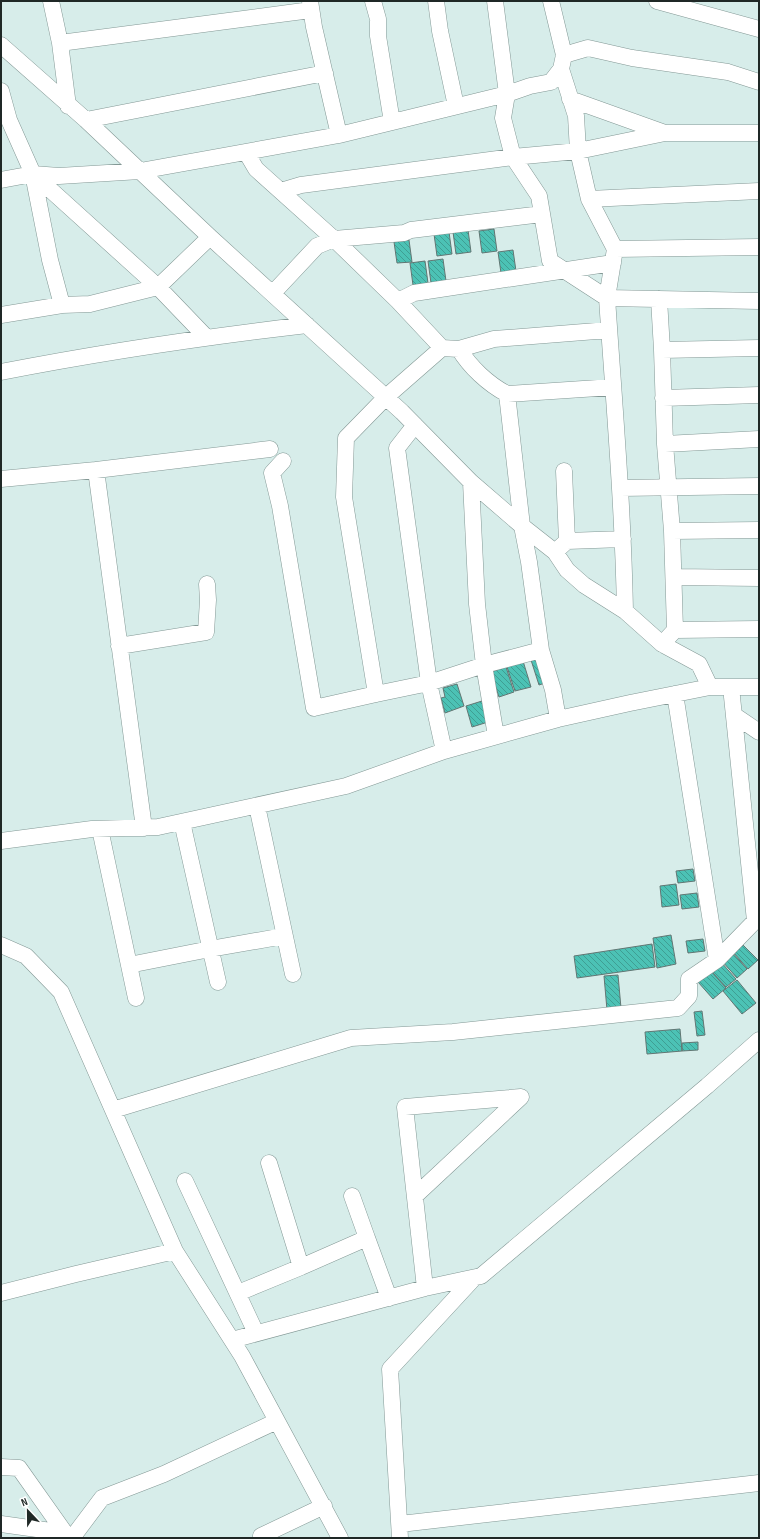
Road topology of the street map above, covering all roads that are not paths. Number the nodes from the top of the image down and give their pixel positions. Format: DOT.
graph roads {
  1 [pos="51,1"];
  2 [pos="373,1"];
  3 [pos="436,1"];
  4 [pos="495,1"];
  5 [pos="551,1"];
  6 [pos="657,1"];
  7 [pos="311,5"];
  8 [pos="759,29"];
  9 [pos="60,43"];
  10 [pos="1,45"];
  11 [pos="562,62"];
  12 [pos="325,73"];
  13 [pos="759,82"];
  14 [pos="1,91"];
  15 [pos="507,94"];
  16 [pos="570,99"];
  17 [pos="68,106"];
  18 [pos="456,106"];
  19 [pos="86,120"];
  20 [pos="5,122"];
  21 [pos="392,122"];
  22 [pos="665,133"];
  23 [pos="759,133"];
  24 [pos="339,135"];
  25 [pos="578,151"];
  26 [pos="246,152"];
  27 [pos="513,157"];
  28 [pos="140,171"];
  29 [pos="33,174"];
  30 [pos="1,180"];
  31 [pos="759,190"];
  32 [pos="281,191"];
  33 [pos="589,199"];
  34 [pos="542,214"];
  35 [pos="210,237"];
  36 [pos="334,239"];
  37 [pos="759,247"];
  38 [pos="614,256"];
  39 [pos="565,270"];
  40 [pos="158,287"];
  41 [pos="273,293"];
  42 [pos="607,298"];
  43 [pos="659,299"];
  44 [pos="398,301"];
  45 [pos="759,301"];
  46 [pos="62,305"];
  47 [pos="1,312"];
  48 [pos="307,324"];
  49 [pos="609,330"];
  50 [pos="206,337"];
  51 [pos="442,348"];
  52 [pos="759,348"];
  53 [pos="459,349"];
  54 [pos="662,350"];
  55 [pos="1,372"];
  56 [pos="613,387"];
  57 [pos="507,394"];
  58 [pos="759,395"];
  59 [pos="386,396"];
  60 [pos="663,398"];
  61 [pos="415,425"];
  62 [pos="759,439"];
  63 [pos="665,444"];
  64 [pos="270,449"];
  65 [pos="283,461"];
  66 [pos="96,470"];
  67 [pos="564,471"];
  68 [pos="1,479"];
  69 [pos="471,482"];
  70 [pos="759,486"];
  71 [pos="620,488"];
  72 [pos="668,488"];
  73 [pos="522,526"];
  74 [pos="759,530"];
  75 [pos="672,531"];
  76 [pos="623,539"];
  77 [pos="567,541"];
  78 [pos="555,552"];
  79 [pos="674,577"];
  80 [pos="759,578"];
  81 [pos="207,584"];
  82 [pos="625,611"];
  83 [pos="759,629"];
  84 [pos="675,630"];
  85 [pos="662,644"];
  86 [pos="119,646"];
  87 [pos="541,650"];
  88 [pos="484,665"];
  89 [pos="429,684"];
  90 [pos="710,687"];
  91 [pos="731,687"];
  92 [pos="759,687"];
  93 [pos="376,694"];
  94 [pos="675,694"];
  95 [pos="734,715"];
  96 [pos="558,719"];
  97 [pos="759,732"];
  98 [pos="496,736"];
  99 [pos="444,751"];
  100 [pos="257,806"];
  101 [pos="182,822"];
  102 [pos="144,828"];
  103 [pos="100,829"];
  104 [pos="1,841"];
  105 [pos="757,920"];
  106 [pos="284,936"];
  107 [pos="1,945"];
  108 [pos="210,949"];
  109 [pos="717,960"];
  110 [pos="129,965"];
  111 [pos="293,974"];
  112 [pos="218,982"];
  113 [pos="136,998"];
  114 [pos="759,1040"];
  115 [pos="113,1110"];
  116 [pos="269,1163"];
  117 [pos="185,1181"];
  118 [pos="352,1196"];
  119 [pos="415,1196"];
  120 [pos="368,1238"];
  121 [pos="175,1251"];
  122 [pos="301,1267"];
  123 [pos="474,1278"];
  124 [pos="425,1288"];
  125 [pos="1,1293"];
  126 [pos="238,1293"];
  127 [pos="389,1298"];
  128 [pos="256,1333"];
  129 [pos="232,1340"];
  130 [pos="277,1421"];
  131 [pos="1,1467"];
  132 [pos="759,1484"];
  133 [pos="324,1506"];
  134 [pos="1,1524"];
  135 [pos="400,1531"];
  136 [pos="69,1536"];
  137 [pos="260,1538"];
  138 [pos="340,1538"];
  1 -- 9 [label="street"];
  2 -- 21 [label="street"];
  3 -- 18 [label="street"];
  4 -- 15 [label="street"];
  5 -- 11 [label="street"];
  6 -- 8 [label="street"];
  7 -- 9 [label="street"];
  7 -- 12 [label="street"];
  9 -- 17 [label="street"];
  10 -- 17 [label="street"];
  11 -- 13 [label="street"];
  11 -- 15 [label="street"];
  11 -- 16 [label="street"];
  12 -- 19 [label="street"];
  12 -- 24 [label="street"];
  14 -- 20 [label="street"];
  15 -- 18 [label="street"];
  15 -- 27 [label="street"];
  16 -- 22 [label="street"];
  16 -- 25 [label="street"];
  17 -- 19 [label="street"];
  18 -- 21 [label="street"];
  19 -- 28 [label="street"];
  20 -- 29 [label="street"];
  21 -- 24 [label="street"];
  22 -- 23 [label="street"];
  22 -- 25 [label="street"];
  24 -- 26 [label="street"];
  25 -- 27 [label="street"];
  25 -- 33 [label="street"];
  26 -- 28 [label="street"];
  26 -- 32 [label="street"];
  27 -- 32 [label="street"];
  27 -- 34 [label="street"];
  28 -- 29 [label="street"];
  28 -- 35 [label="street"];
  29 -- 30 [label="street"];
  29 -- 40 [label="street"];
  29 -- 46 [label="street"];
  31 -- 33 [label="street"];
  32 -- 36 [label="street"];
  33 -- 38 [label="street"];
  34 -- 36 [label="street"];
  34 -- 39 [label="street"];
  35 -- 40 [label="street"];
  35 -- 41 [label="street"];
  36 -- 41 [label="street"];
  36 -- 44 [label="street"];
  37 -- 38 [label="street"];
  38 -- 39 [label="street"];
  38 -- 42 [label="street"];
  39 -- 42 [label="street"];
  39 -- 44 [label="street"];
  40 -- 46 [label="street"];
  40 -- 50 [label="street"];
  41 -- 48 [label="street"];
  42 -- 43 [label="street"];
  42 -- 49 [label="street"];
  43 -- 45 [label="street"];
  43 -- 54 [label="street"];
  44 -- 51 [label="street"];
  46 -- 47 [label="street"];
  48 -- 50 [label="street"];
  48 -- 59 [label="street"];
  49 -- 53 [label="street"];
  49 -- 56 [label="street"];
  50 -- 55 [label="street"];
  51 -- 53 [label="street"];
  51 -- 59 [label="street"];
  52 -- 54 [label="street"];
  53 -- 57 [label="street"];
  54 -- 60 [label="street"];
  56 -- 57 [label="street"];
  56 -- 71 [label="street"];
  57 -- 73 [label="street"];
  58 -- 60 [label="street"];
  59 -- 61 [label="street"];
  59 -- 93 [label="street"];
  60 -- 63 [label="street"];
  61 -- 69 [label="street"];
  61 -- 89 [label="street"];
  62 -- 63 [label="street"];
  63 -- 72 [label="street"];
  64 -- 66 [label="street"];
  65 -- 93 [label="street"];
  66 -- 68 [label="street"];
  66 -- 86 [label="street"];
  67 -- 77 [label="street"];
  69 -- 73 [label="street"];
  69 -- 88 [label="street"];
  70 -- 72 [label="street"];
  71 -- 72 [label="street"];
  71 -- 76 [label="street"];
  72 -- 75 [label="street"];
  73 -- 78 [label="street"];
  73 -- 87 [label="street"];
  74 -- 75 [label="street"];
  75 -- 79 [label="street"];
  76 -- 77 [label="street"];
  76 -- 82 [label="street"];
  77 -- 78 [label="street"];
  78 -- 82 [label="street"];
  79 -- 80 [label="street"];
  79 -- 84 [label="street"];
  81 -- 86 [label="street"];
  82 -- 85 [label="street"];
  83 -- 84 [label="street"];
  84 -- 85 [label="street"];
  85 -- 90 [label="street"];
  86 -- 102 [label="street"];
  87 -- 88 [label="street"];
  87 -- 96 [label="street"];
  88 -- 89 [label="street"];
  88 -- 98 [label="street"];
  89 -- 93 [label="street"];
  89 -- 99 [label="street"];
  90 -- 91 [label="street"];
  90 -- 94 [label="street"];
  91 -- 92 [label="street"];
  91 -- 95 [label="street"];
  94 -- 96 [label="street"];
  94 -- 109 [label="street"];
  95 -- 97 [label="street"];
  95 -- 105 [label="street"];
  96 -- 98 [label="street"];
  98 -- 99 [label="street"];
  99 -- 100 [label="street"];
  100 -- 101 [label="street"];
  100 -- 106 [label="street"];
  101 -- 102 [label="street"];
  101 -- 108 [label="street"];
  102 -- 103 [label="street"];
  103 -- 104 [label="street"];
  103 -- 110 [label="street"];
  105 -- 109 [label="street"];
  106 -- 108 [label="street"];
  106 -- 111 [label="street"];
  107 -- 115 [label="street"];
  108 -- 110 [label="street"];
  108 -- 112 [label="street"];
  109 -- 115 [label="street"];
  110 -- 113 [label="street"];
  114 -- 123 [label="street"];
  115 -- 121 [label="street"];
  116 -- 122 [label="street"];
  117 -- 126 [label="street"];
  118 -- 120 [label="street"];
  119 -- 119 [label="street"];
  119 -- 124 [label="street"];
  120 -- 122 [label="street"];
  120 -- 127 [label="street"];
  121 -- 125 [label="street"];
  121 -- 129 [label="street"];
  122 -- 126 [label="street"];
  123 -- 124 [label="street"];
  123 -- 135 [label="street"];
  124 -- 127 [label="street"];
  126 -- 128 [label="street"];
  127 -- 128 [label="street"];
  128 -- 129 [label="street"];
  129 -- 130 [label="street"];
  130 -- 133 [label="street"];
  130 -- 136 [label="street"];
  131 -- 136 [label="street"];
  132 -- 135 [label="street"];
  133 -- 137 [label="street"];
  133 -- 138 [label="street"];
  134 -- 136 [label="street"];
}
